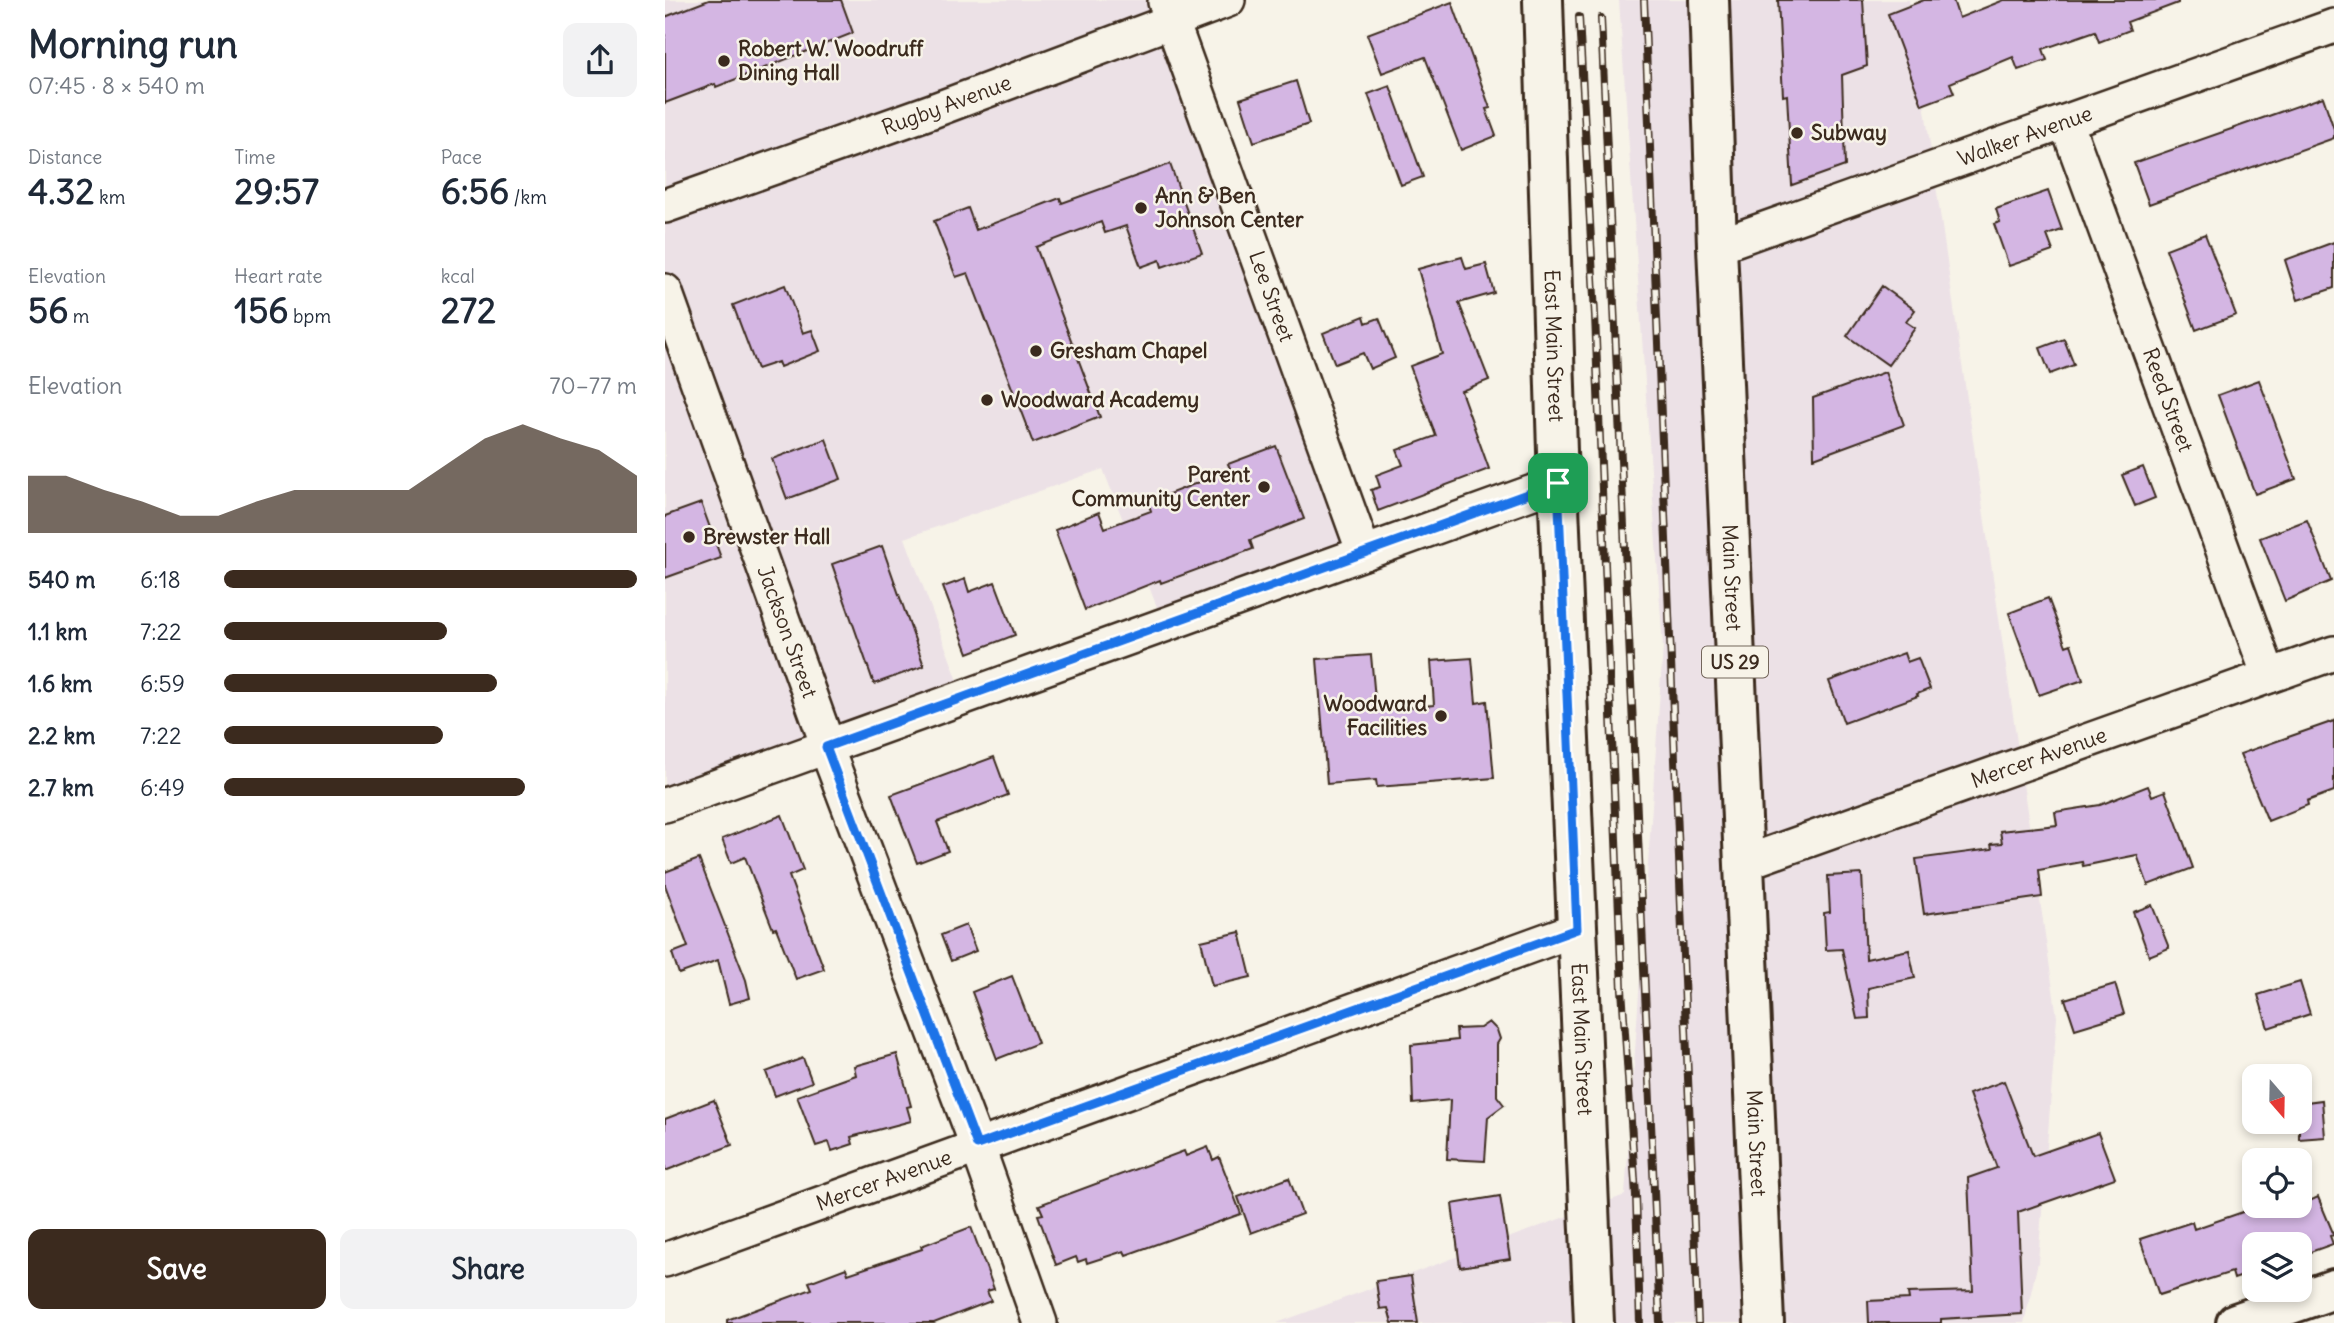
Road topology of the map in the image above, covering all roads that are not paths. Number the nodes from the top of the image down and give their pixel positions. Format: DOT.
graph roads {
  1 [pos="1228,0"];
  2 [pos="1543,0"];
  3 [pos="1709,0"];
  4 [pos="1168,10"];
  5 [pos="2334,26"];
  6 [pos="2066,122"];
  7 [pos="665,206"];
  8 [pos="1717,246"];
  9 [pos="665,291"];
  10 [pos="1558,483"];
  11 [pos="1364,553"];
  12 [pos="2334,653"];
  13 [pos="2269,676"];
  14 [pos="825,741"];
  15 [pos="665,805"];
  16 [pos="1744,863"];
  17 [pos="1577,929"];
  18 [pos="977,1145"];
  19 [pos="665,1260"];
  20 [pos="2334,1289"];
  21 [pos="1041,1323"];
  22 [pos="1594,1323"];
  23 [pos="1764,1323"];
  24 [pos="2236,1323"];
  1 -- 4 [label="street, Rugby Avenue"];
  2 -- 10 [label="street, East Main Street"];
  3 -- 8 [label="street, Main Street / US 29"];
  4 -- 7 [label="street, Rugby Avenue"];
  4 -- 11 [label="street, Lee Street"];
  5 -- 6 [label="street, Walker Avenue"];
  6 -- 8 [label="street, Walker Avenue"];
  6 -- 13 [label="street, Reed Street"];
  8 -- 16 [label="street, Main Street / US 29"];
  9 -- 14 [label="street, Jackson Street"];
  10 -- 11 [label="street"];
  10 -- 17 [label="street, East Main Street"];
  11 -- 14 [label="street"];
  12 -- 13 [label="street, Mercer Avenue"];
  13 -- 16 [label="street, Mercer Avenue"];
  14 -- 15 [label="street"];
  14 -- 18 [label="street, Jackson Street"];
  16 -- 23 [label="street, Main Street / US 29"];
  17 -- 18 [label="street, Mercer Avenue"];
  17 -- 22 [label="street, East Main Street"];
  18 -- 19 [label="street, Mercer Avenue"];
  18 -- 21 [label="street, Jackson Street"];
  20 -- 24 [label="street"];
}
